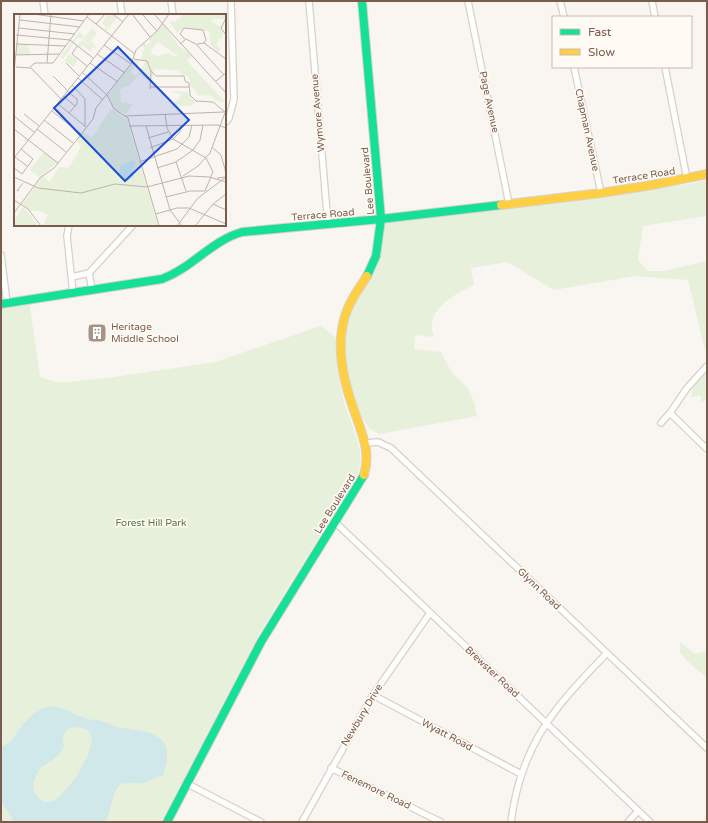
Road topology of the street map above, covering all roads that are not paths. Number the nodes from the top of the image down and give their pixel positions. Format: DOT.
graph roads {
  1 [pos="43,1"];
  2 [pos="120,1"];
  3 [pos="171,1"];
  4 [pos="231,1"];
  5 [pos="309,1"];
  6 [pos="362,1"];
  7 [pos="468,1"];
  8 [pos="560,1"];
  9 [pos="652,1"];
  10 [pos="45,14"];
  11 [pos="122,14"];
  12 [pos="173,14"];
  13 [pos="564,16"];
  14 [pos="655,16"];
  15 [pos="574,68"];
  16 [pos="665,68"];
  17 [pos="226,122"];
  18 [pos="707,174"];
  19 [pos="687,179"];
  20 [pos="601,193"];
  21 [pos="509,204"];
  22 [pos="381,220"];
  23 [pos="328,225"];
  24 [pos="69,226"];
  25 [pos="132,226"];
  26 [pos="1,255"];
  27 [pos="89,273"];
  28 [pos="72,277"];
  29 [pos="92,290"];
  30 [pos="73,293"];
  31 [pos="4,303"];
  32 [pos="707,366"];
  33 [pos="670,413"];
  34 [pos="661,423"];
  35 [pos="366,443"];
  36 [pos="707,449"];
  37 [pos="335,522"];
  38 [pos="430,613"];
  39 [pos="607,653"];
  40 [pos="373,695"];
  41 [pos="547,724"];
  42 [pos="707,748"];
  43 [pos="332,768"];
  44 [pos="521,774"];
  45 [pos="186,783"];
  46 [pos="638,811"];
  47 [pos="167,822"];
  48 [pos="261,822"];
  49 [pos="302,822"];
  50 [pos="442,822"];
  51 [pos="511,822"];
  52 [pos="628,822"];
  53 [pos="650,822"];
  1 -- 10 [label="street"];
  2 -- 11 [label="street"];
  3 -- 12 [label="street"];
  4 -- 17 [label="street"];
  5 -- 23 [label="street, Wymore Avenue"];
  6 -- 22 [label="street, Lee Boulevard"];
  7 -- 21 [label="street, Page Avenue"];
  8 -- 13 [label="street"];
  9 -- 14 [label="street"];
  15 -- 20 [label="street, Chapman Avenue"];
  16 -- 19 [label="street"];
  18 -- 19 [label="street, Terrace Road"];
  19 -- 20 [label="street, Terrace Road"];
  20 -- 21 [label="street, Terrace Road"];
  21 -- 22 [label="street, Terrace Road"];
  22 -- 23 [label="street, Terrace Road"];
  22 -- 35 [label="street, Lee Boulevard"];
  23 -- 29 [label="street, Terrace Road"];
  24 -- 28 [label="street"];
  25 -- 27 [label="street"];
  26 -- 31 [label="street"];
  27 -- 28 [label="street"];
  27 -- 29 [label="street"];
  28 -- 30 [label="street"];
  29 -- 30 [label="street, Terrace Road"];
  30 -- 31 [label="street, Terrace Road"];
  32 -- 33 [label="street"];
  33 -- 34 [label="street"];
  33 -- 36 [label="street"];
  35 -- 37 [label="street, Lee Boulevard"];
  35 -- 39 [label="street, Glynn Road"];
  37 -- 38 [label="street, Brewster Road"];
  37 -- 45 [label="street, Lee Boulevard"];
  38 -- 40 [label="street, Newbury Drive"];
  38 -- 41 [label="street, Brewster Road"];
  39 -- 41 [label="street"];
  39 -- 42 [label="street, Glynn Road"];
  40 -- 43 [label="street, Newbury Drive"];
  40 -- 44 [label="street, Wyatt Road"];
  41 -- 44 [label="street"];
  41 -- 46 [label="street, Brewster Road"];
  43 -- 49 [label="street, Newbury Drive"];
  43 -- 50 [label="street, Fenemore Road"];
  44 -- 51 [label="street"];
  45 -- 47 [label="street, Lee Boulevard"];
  45 -- 48 [label="street"];
  46 -- 52 [label="street"];
  46 -- 53 [label="street, Brewster Road"];
}
